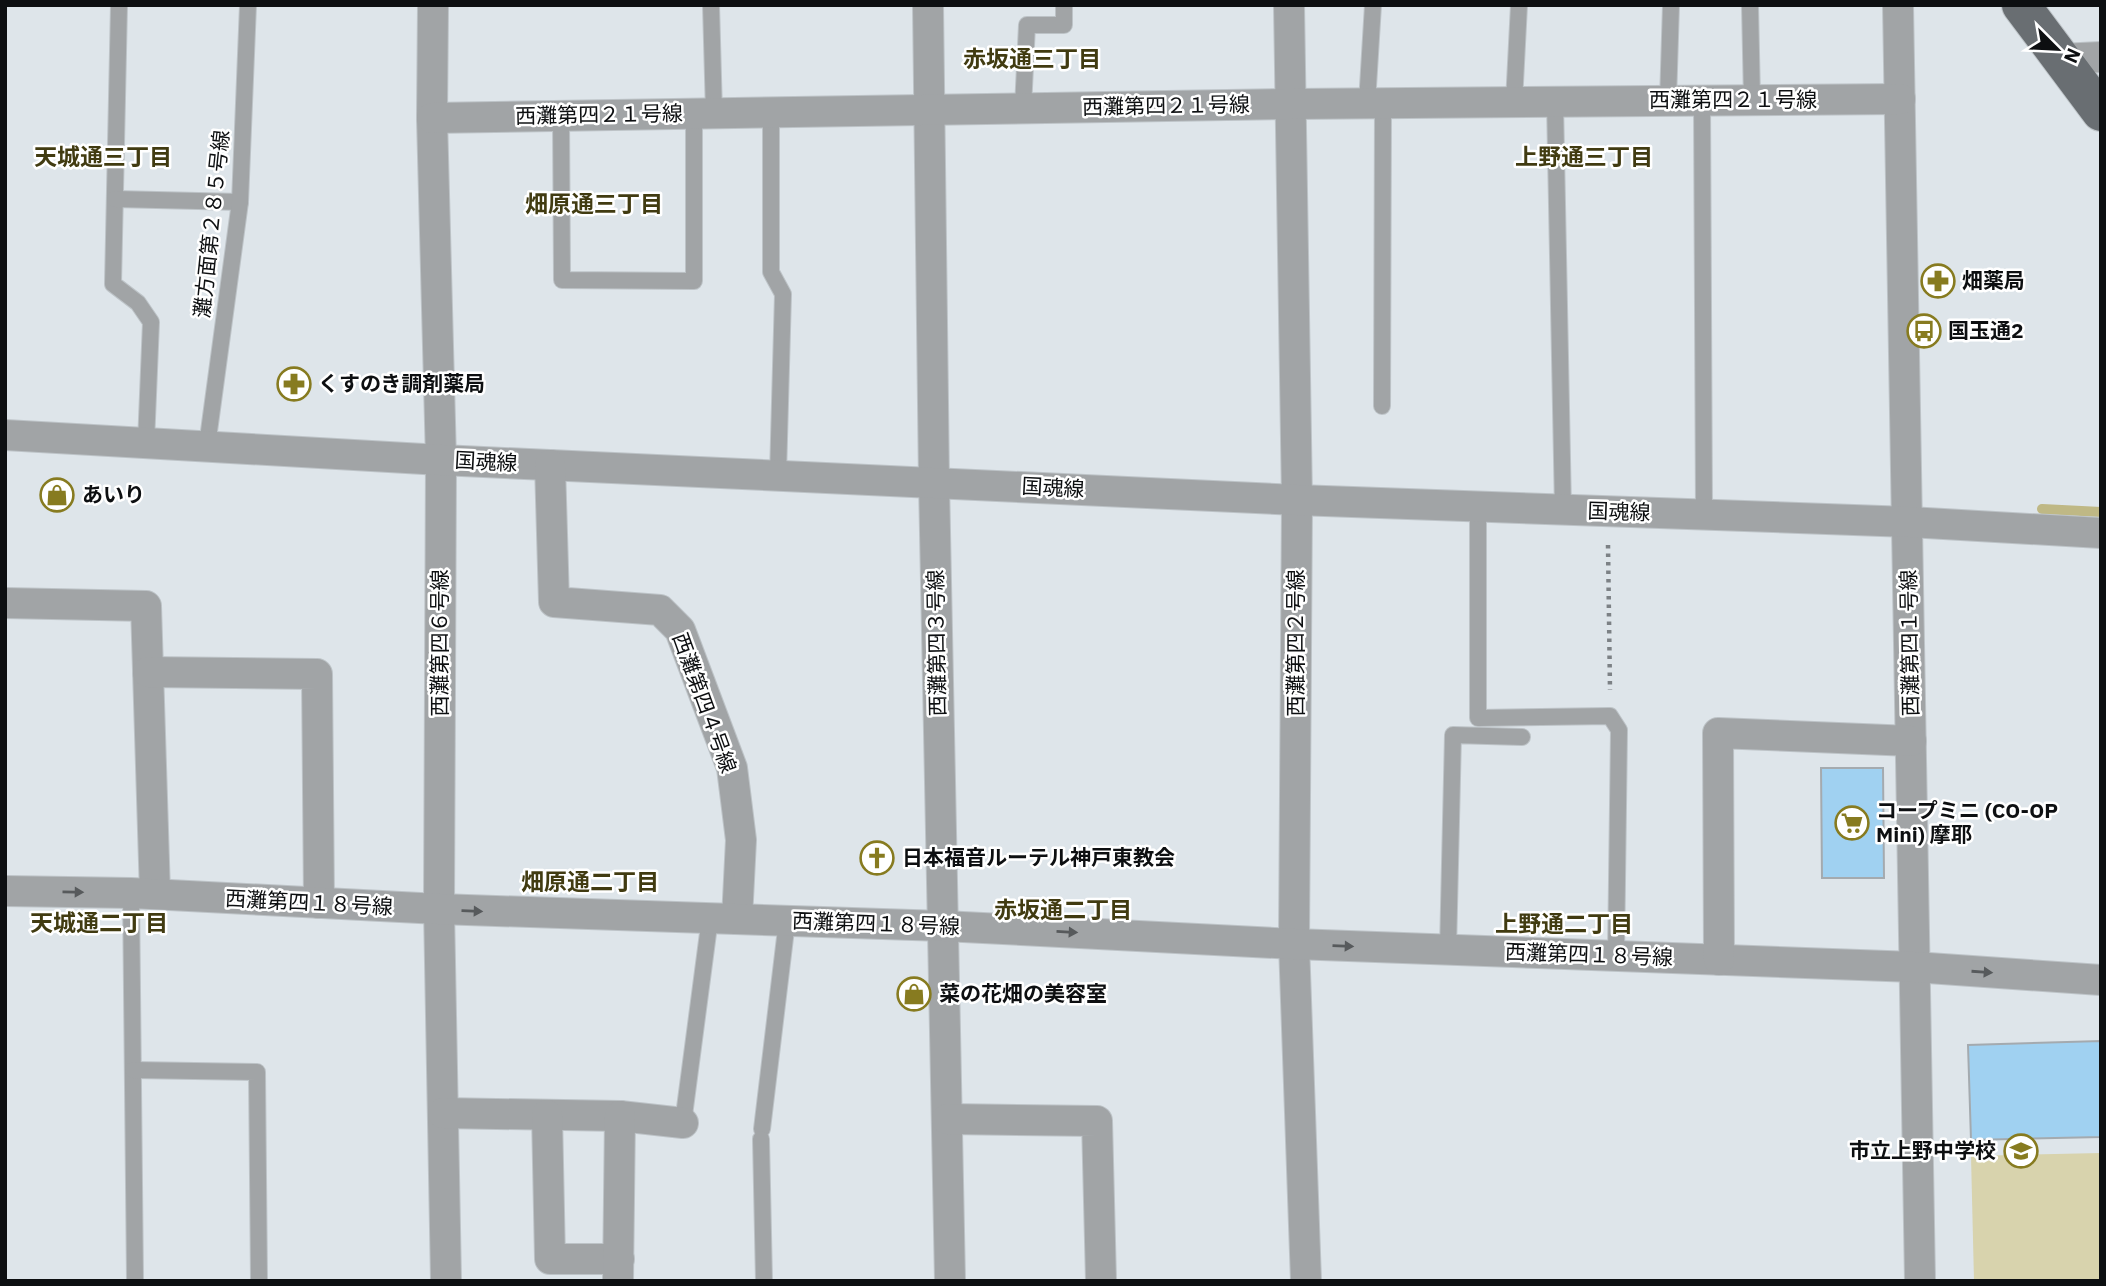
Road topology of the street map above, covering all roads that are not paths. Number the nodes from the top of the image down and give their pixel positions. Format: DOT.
graph roads {
  1 [pos="119,5"];
  2 [pos="248,5"];
  3 [pos="433,5"];
  4 [pos="711,5"];
  5 [pos="928,5"];
  6 [pos="1064,5"];
  7 [pos="1289,5"];
  8 [pos="1373,5"];
  9 [pos="1519,5"];
  10 [pos="1671,5"];
  11 [pos="1750,5"];
  12 [pos="1898,5"];
  13 [pos="2021,5"];
  14 [pos="2101,57"];
  15 [pos="2061,59"];
  16 [pos="1900,99"];
  17 [pos="1752,100"];
  18 [pos="1668,101"];
  19 [pos="1702,101"];
  20 [pos="1514,102"];
  21 [pos="1555,102"];
  22 [pos="1375,103"];
  23 [pos="1292,104"];
  24 [pos="1023,108"];
  25 [pos="929,110"];
  26 [pos="771,112"];
  27 [pos="704,113"];
  28 [pos="2101,113"];
  29 [pos="561,116"];
  30 [pos="432,118"];
  31 [pos="115,199"];
  32 [pos="240,202"];
  33 [pos="1382,407"];
  34 [pos="5,435"];
  35 [pos="146,443"];
  36 [pos="208,446"];
  37 [pos="441,460"];
  38 [pos="550,465"];
  39 [pos="778,475"];
  40 [pos="934,482"];
  41 [pos="1297,500"];
  42 [pos="1478,507"];
  43 [pos="1563,510"];
  44 [pos="1704,515"];
  45 [pos="1909,522"];
  46 [pos="2101,533"];
  47 [pos="5,603"];
  48 [pos="148,672"];
  49 [pos="1522,737"];
  50 [pos="1911,741"];
  51 [pos="5,891"];
  52 [pos="144,894"];
  53 [pos="318,903"];
  54 [pos="439,909"];
  55 [pos="723,919"];
  56 [pos="787,921"];
  57 [pos="943,926"];
  58 [pos="1294,944"];
  59 [pos="1448,950"];
  60 [pos="1616,956"];
  61 [pos="1719,960"];
  62 [pos="1914,967"];
  63 [pos="2101,980"];
  64 [pos="134,1070"];
  65 [pos="443,1113"];
  66 [pos="547,1115"];
  67 [pos="620,1116"];
  68 [pos="947,1119"];
  69 [pos="683,1123"];
  70 [pos="619,1270"];
  71 [pos="135,1281"];
  72 [pos="259,1281"];
  73 [pos="446,1281"];
  74 [pos="764,1281"];
  75 [pos="950,1281"];
  76 [pos="1101,1281"];
  77 [pos="1306,1281"];
  78 [pos="1920,1281"];
  1 -- 31 [label="lane"];
  2 -- 32 [label="lane, 灘方面第２８５号線"];
  3 -- 30 [label="street, 西灘第四６号線"];
  4 -- 27 [label="lane"];
  5 -- 25 [label="street, 西灘第四３号線"];
  6 -- 24 [label="lane"];
  7 -- 23 [label="street, 西灘第四２号線"];
  8 -- 22 [label="lane"];
  9 -- 20 [label="lane"];
  10 -- 18 [label="lane"];
  11 -- 17 [label="lane"];
  12 -- 16 [label="street, 西灘第四１号線"];
  13 -- 15 [label="main road"];
  14 -- 15 [label="street"];
  15 -- 28 [label="main road"];
  16 -- 17 [label="street, 西灘第四２１号線"];
  16 -- 45 [label="street, 西灘第四１号線"];
  17 -- 19 [label="street, 西灘第四２１号線"];
  18 -- 19 [label="street, 西灘第四２１号線"];
  18 -- 21 [label="street, 西灘第四２１号線"];
  19 -- 44 [label="lane"];
  20 -- 21 [label="street, 西灘第四２１号線"];
  20 -- 22 [label="street, 西灘第四２１号線"];
  21 -- 43 [label="lane"];
  22 -- 23 [label="street, 西灘第四２１号線"];
  22 -- 33 [label="lane"];
  23 -- 24 [label="street, 西灘第四２１号線"];
  23 -- 41 [label="street, 西灘第四２号線"];
  24 -- 25 [label="street, 西灘第四２１号線"];
  25 -- 26 [label="street, 西灘第四２１号線"];
  25 -- 40 [label="street, 西灘第四３号線"];
  26 -- 27 [label="street, 西灘第四２１号線"];
  26 -- 39 [label="lane"];
  27 -- 29 [label="street, 西灘第四２１号線"];
  27 -- 29 [label="lane"];
  29 -- 30 [label="street, 西灘第四２１号線"];
  30 -- 37 [label="street, 西灘第四６号線"];
  31 -- 32 [label="lane"];
  31 -- 35 [label="lane"];
  32 -- 36 [label="lane, 灘方面第２８５号線"];
  34 -- 35 [label="street, 国魂線"];
  35 -- 36 [label="street, 国魂線"];
  36 -- 37 [label="street, 国魂線"];
  37 -- 38 [label="street, 国魂線"];
  37 -- 54 [label="street, 西灘第四６号線"];
  38 -- 39 [label="street, 国魂線"];
  38 -- 55 [label="street, 西灘第四４号線"];
  39 -- 40 [label="street, 国魂線"];
  40 -- 41 [label="street, 国魂線"];
  40 -- 57 [label="street, 西灘第四３号線"];
  41 -- 42 [label="street, 国魂線"];
  41 -- 58 [label="street, 西灘第四２号線"];
  42 -- 43 [label="street, 国魂線"];
  42 -- 60 [label="lane"];
  43 -- 44 [label="street, 国魂線"];
  44 -- 45 [label="street, 国魂線"];
  45 -- 46 [label="street, 国魂線"];
  45 -- 50 [label="street, 西灘第四１号線"];
  47 -- 48 [label="street"];
  48 -- 52 [label="street"];
  48 -- 53 [label="street"];
  49 -- 59 [label="lane"];
  50 -- 61 [label="street"];
  50 -- 62 [label="street, 西灘第四１号線"];
  51 -- 52 [label="street, 西灘第四１８号線, one-way"];
  52 -- 53 [label="street, 西灘第四１８号線"];
  52 -- 64 [label="lane"];
  53 -- 54 [label="street, 西灘第四１８号線"];
  54 -- 55 [label="street, 西灘第四１８号線, one-way"];
  54 -- 65 [label="street, 西灘第四６号線"];
  55 -- 56 [label="street, 西灘第四１８号線"];
  55 -- 69 [label="lane"];
  56 -- 57 [label="street, 西灘第四１８号線"];
  56 -- 74 [label="lane"];
  57 -- 58 [label="street, 西灘第四１８号線, one-way"];
  57 -- 68 [label="street, 西灘第四３号線"];
  58 -- 59 [label="street, 西灘第四１８号線, one-way"];
  58 -- 77 [label="street, 西灘第四２号線"];
  59 -- 60 [label="street, 西灘第四１８号線"];
  60 -- 61 [label="street, 西灘第四１８号線"];
  61 -- 62 [label="street, 西灘第四１８号線"];
  62 -- 63 [label="street, 西灘第四１８号線, one-way"];
  62 -- 78 [label="street, 西灘第四１号線"];
  64 -- 71 [label="lane"];
  64 -- 72 [label="lane"];
  65 -- 66 [label="street"];
  65 -- 73 [label="street, 西灘第四６号線"];
  66 -- 67 [label="street"];
  66 -- 70 [label="street"];
  67 -- 69 [label="street"];
  67 -- 70 [label="street"];
  68 -- 75 [label="street, 西灘第四３号線"];
  68 -- 76 [label="street"];
}
